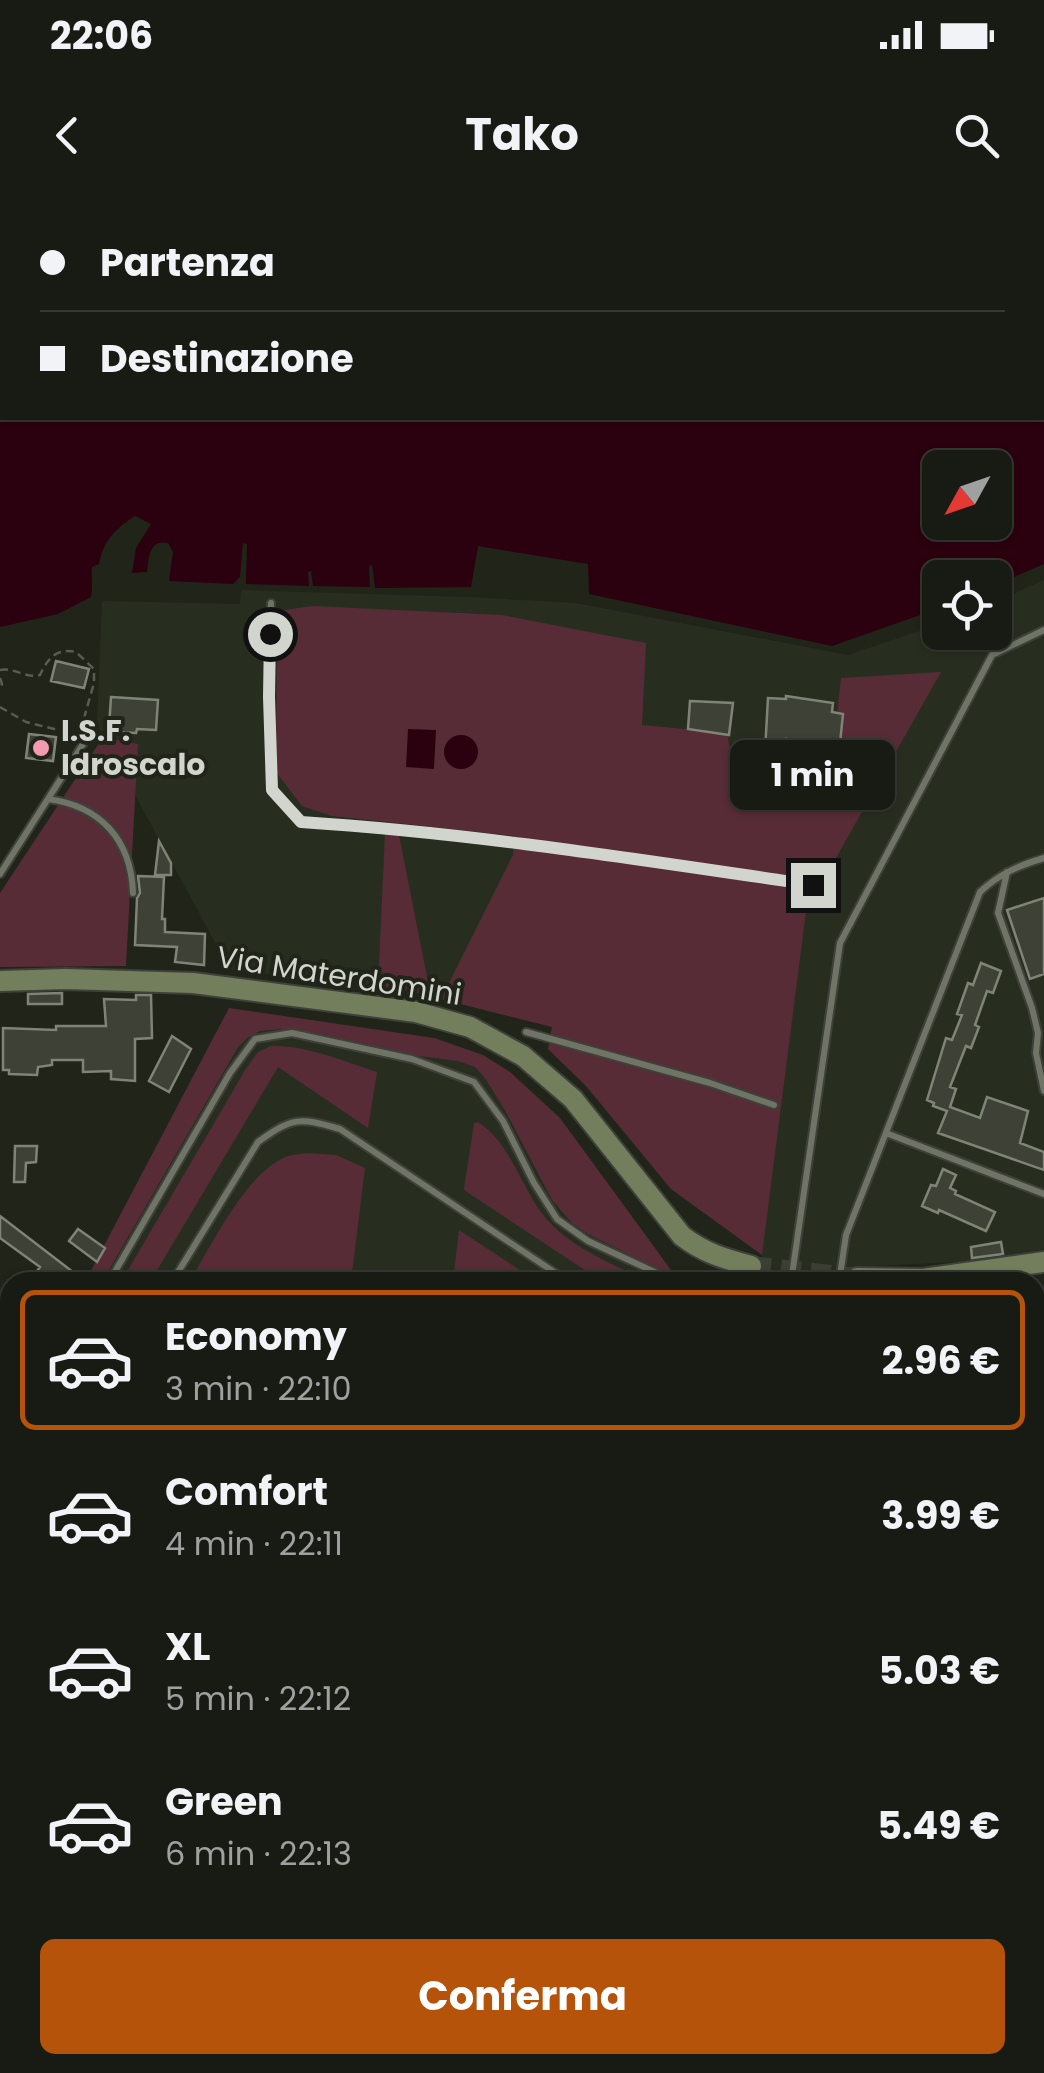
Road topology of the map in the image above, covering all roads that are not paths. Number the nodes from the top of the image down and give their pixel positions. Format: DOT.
graph roads {
  1 [pos="271,603"];
  2 [pos="1044,630"];
  3 [pos="85,741"];
  4 [pos="48,799"];
  5 [pos="1044,858"];
  6 [pos="1007,872"];
  7 [pos="0,874"];
  8 [pos="813,885"];
  9 [pos="133,892"];
  10 [pos="0,981"];
  11 [pos="526,1032"];
  12 [pos="1044,1091"];
  13 [pos="774,1104"];
  14 [pos="886,1132"];
  15 [pos="1044,1194"];
  16 [pos="1044,1262"];
  17 [pos="751,1266"];
  18 [pos="115,1272"];
  19 [pos="178,1272"];
  20 [pos="554,1272"];
  21 [pos="655,1272"];
  22 [pos="792,1272"];
  23 [pos="848,1272"];
  24 [pos="977,1272"];
  1 -- 8 [label="lane"];
  2 -- 22 [label="lane"];
  3 -- 4 [label="lane"];
  4 -- 7 [label="lane"];
  4 -- 9 [label="lane"];
  5 -- 6 [label="lane"];
  6 -- 12 [label="lane"];
  6 -- 14 [label="lane"];
  10 -- 17 [label="street, Via Materdomini"];
  11 -- 13 [label="lane"];
  14 -- 15 [label="lane"];
  14 -- 23 [label="lane"];
  16 -- 24 [label="street"];
  18 -- 21 [label="lane"];
  19 -- 20 [label="lane"];
}
